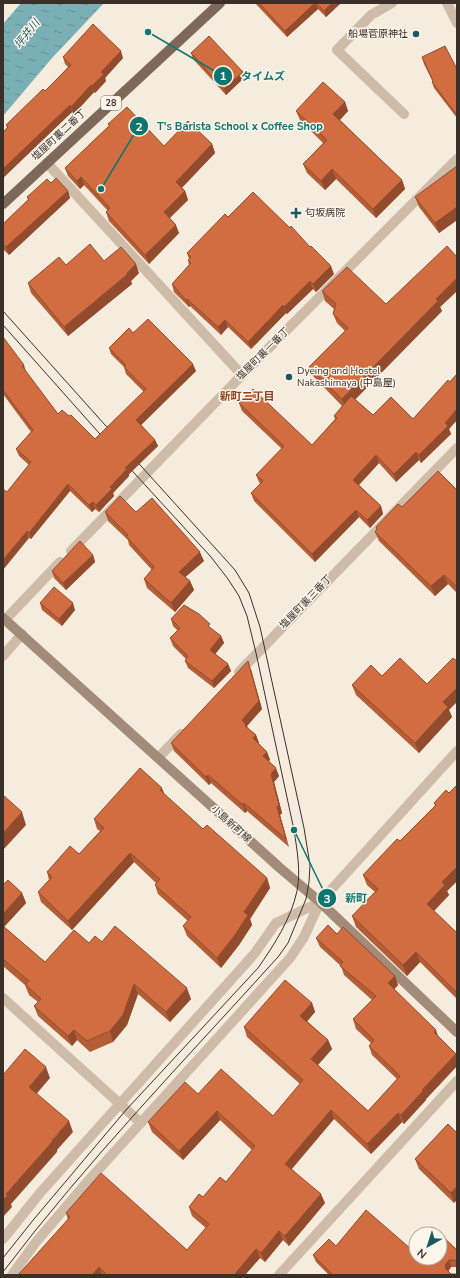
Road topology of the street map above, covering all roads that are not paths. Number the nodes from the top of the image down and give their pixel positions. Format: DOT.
graph roads {
  1 [pos="220,3"];
  2 [pos="392,3"];
  3 [pos="448,3"];
  4 [pos="457,23"];
  5 [pos="404,114"];
  6 [pos="457,159"];
  7 [pos="47,163"];
  8 [pos="3,204"];
  9 [pos="242,375"];
  10 [pos="457,448"];
  11 [pos="4,619"];
  12 [pos="22,634"];
  13 [pos="3,656"];
  14 [pos="235,677"];
  15 [pos="186,729"];
  16 [pos="457,751"];
  17 [pos="158,758"];
  18 [pos="320,902"];
  19 [pos="3,998"];
  20 [pos="457,1032"];
  21 [pos="457,1081"];
  22 [pos="119,1103"];
  23 [pos="141,1123"];
  24 [pos="3,1239"];
  25 [pos="12,1275"];
  26 [pos="279,1275"];
  1 -- 7 [label="main road, 塩屋町裏二番丁 / 28"];
  2 -- 5 [label="street"];
  3 -- 4 [label="street"];
  6 -- 9 [label="street, 塩屋町裏一番丁"];
  7 -- 8 [label="main road, 塩屋町裏二番丁 / 28"];
  7 -- 9 [label="street"];
  9 -- 11 [label="street, 塩屋町裏一番丁"];
  10 -- 14 [label="street, 塩屋町裏三番丁"];
  11 -- 12 [label="main road, 小島新町線"];
  12 -- 13 [label="street"];
  12 -- 17 [label="main road, 小島新町線"];
  15 -- 17 [label="street"];
  16 -- 18 [label="street"];
  17 -- 18 [label="main road, 小島新町線"];
  18 -- 20 [label="main road, 小島新町線"];
  18 -- 22 [label="street"];
  18 -- 23 [label="street"];
  19 -- 22 [label="street"];
  21 -- 26 [label="street"];
  22 -- 23 [label="street"];
  22 -- 24 [label="street"];
  23 -- 25 [label="street"];
}
